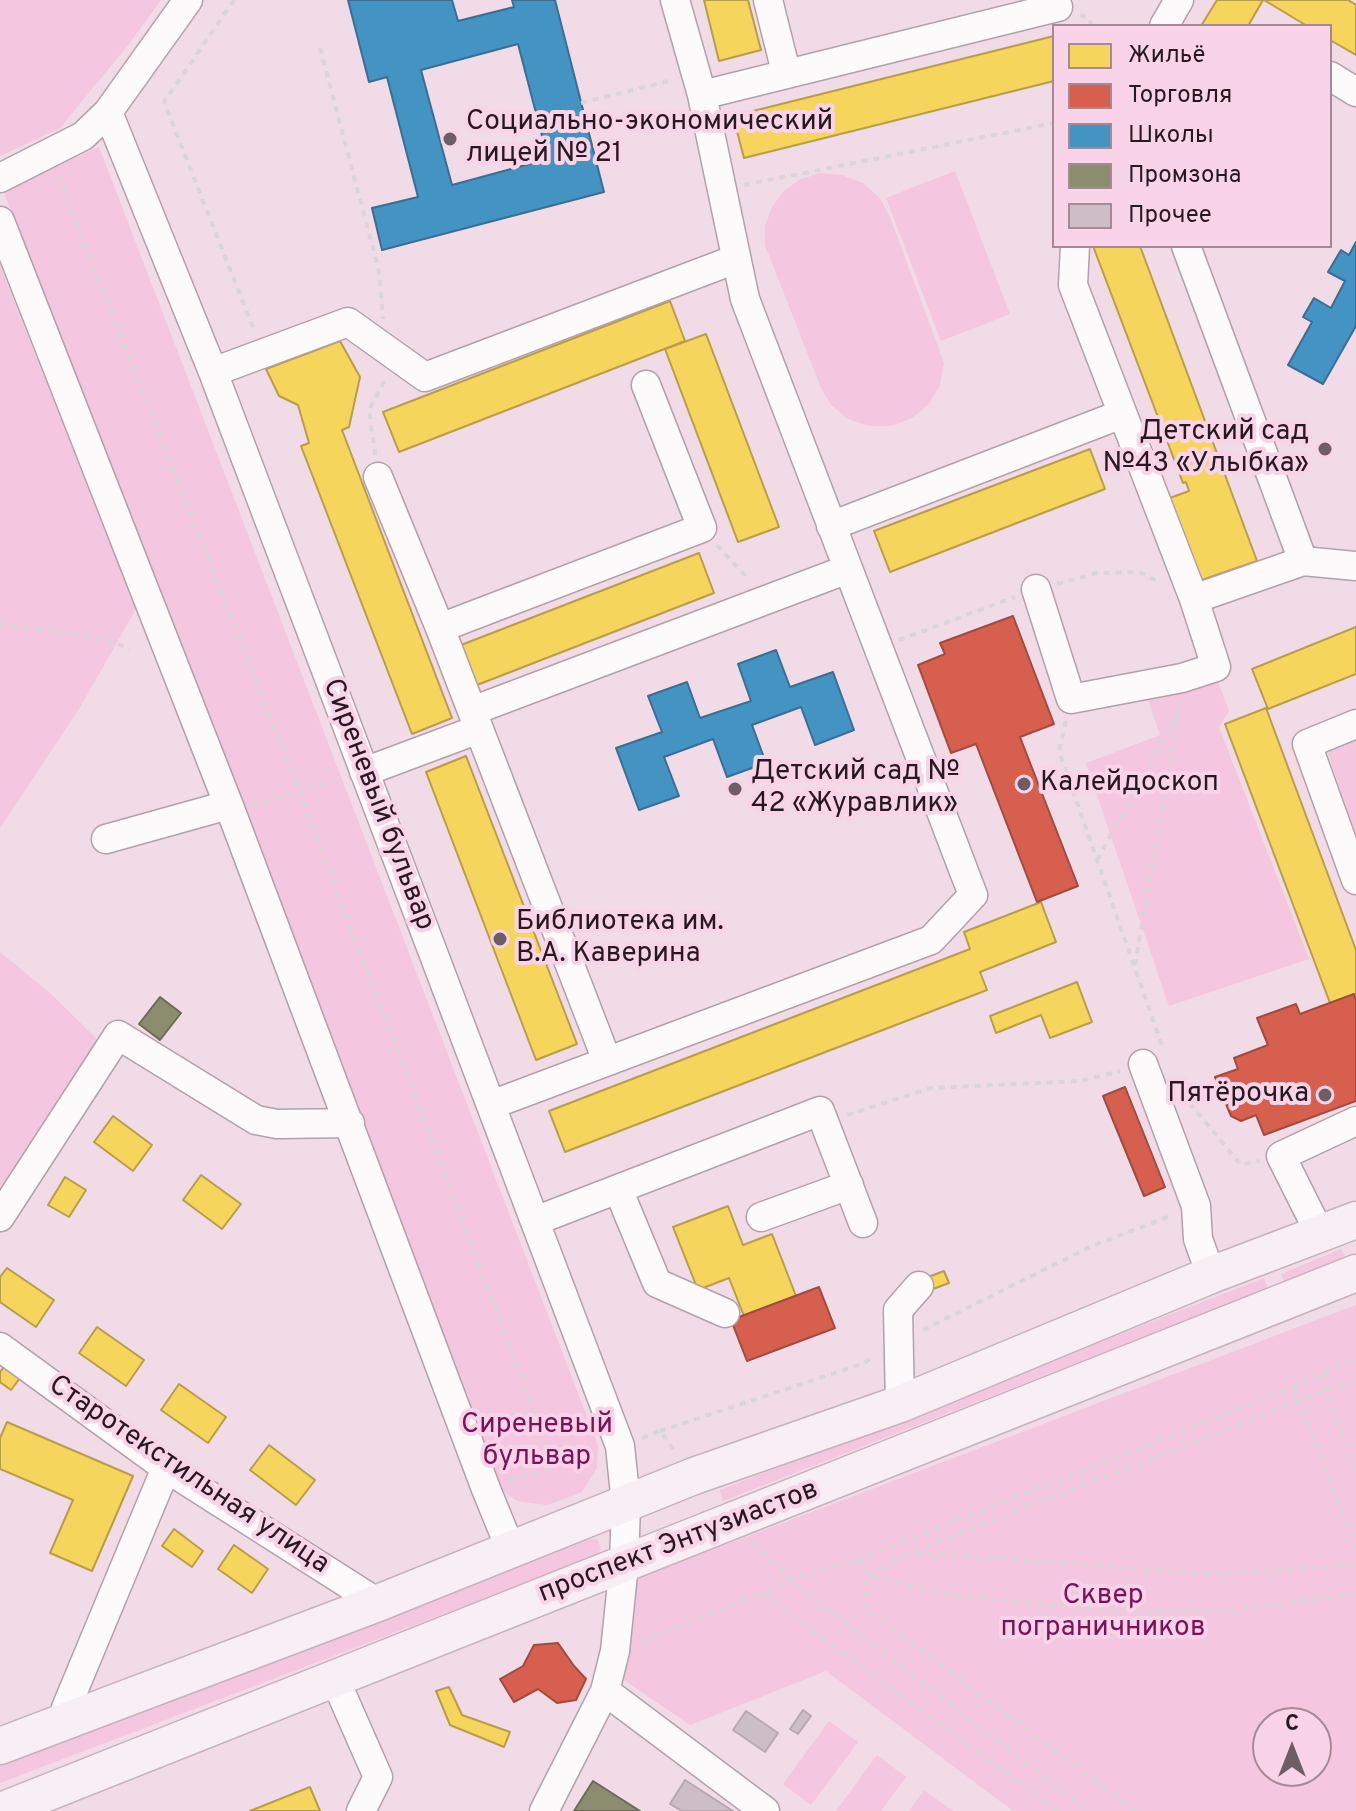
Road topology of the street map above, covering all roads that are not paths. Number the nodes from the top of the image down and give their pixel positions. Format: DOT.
graph roads {
  1 [pos="188,0"];
  2 [pos="675,0"];
  3 [pos="768,0"];
  4 [pos="1179,0"];
  5 [pos="1058,7"];
  6 [pos="1165,24"];
  7 [pos="786,72"];
  8 [pos="1332,77"];
  9 [pos="700,84"];
  10 [pos="1356,92"];
  11 [pos="108,112"];
  12 [pos="0,178"];
  13 [pos="0,221"];
  14 [pos="1075,248"];
  15 [pos="1187,248"];
  16 [pos="736,259"];
  17 [pos="213,372"];
  18 [pos="646,385"];
  19 [pos="1122,414"];
  20 [pos="378,477"];
  21 [pos="831,526"];
  22 [pos="1303,561"];
  23 [pos="1356,566"];
  24 [pos="848,569"];
  25 [pos="1036,589"];
  26 [pos="1194,599"];
  27 [pos="440,628"];
  28 [pos="475,720"];
  29 [pos="1356,724"];
  30 [pos="364,772"];
  31 [pos="230,808"];
  32 [pos="106,839"];
  33 [pos="1356,880"];
  34 [pos="1154,1060"];
  35 [pos="607,1061"];
  36 [pos="491,1105"];
  37 [pos="1356,1121"];
  38 [pos="350,1123"];
  39 [pos="849,1185"];
  40 [pos="618,1189"];
  41 [pos="0,1217"];
  42 [pos="761,1217"];
  43 [pos="1356,1220"];
  44 [pos="535,1221"];
  45 [pos="863,1223"];
  46 [pos="1320,1234"];
  47 [pos="1356,1273"];
  48 [pos="1211,1275"];
  49 [pos="919,1286"];
  50 [pos="725,1313"];
  51 [pos="0,1347"];
  52 [pos="900,1404"];
  53 [pos="166,1468"];
  54 [pos="626,1504"];
  55 [pos="510,1548"];
  56 [pos="624,1564"];
  57 [pos="378,1603"];
  58 [pos="334,1677"];
  59 [pos="605,1691"];
  60 [pos="72,1717"];
  61 [pos="0,1746"];
  62 [pos="1,1811"];
  63 [pos="361,1811"];
  64 [pos="544,1811"];
  65 [pos="765,1811"];
  1 -- 11 [label="street"];
  2 -- 9 [label="street"];
  3 -- 7 [label="street"];
  4 -- 6 [label="street"];
  5 -- 7 [label="street"];
  7 -- 9 [label="street"];
  8 -- 10 [label="street"];
  9 -- 16 [label="street"];
  11 -- 12 [label="street"];
  11 -- 17 [label="street, Сиреневый бульвар"];
  13 -- 31 [label="street"];
  14 -- 19 [label="street"];
  15 -- 22 [label="street"];
  16 -- 17 [label="street"];
  16 -- 21 [label="street"];
  17 -- 30 [label="street, Сиреневый бульвар"];
  18 -- 27 [label="street"];
  19 -- 21 [label="street"];
  19 -- 26 [label="street"];
  20 -- 27 [label="street"];
  21 -- 24 [label="street"];
  22 -- 23 [label="street"];
  22 -- 26 [label="street"];
  24 -- 28 [label="street"];
  24 -- 35 [label="street"];
  25 -- 26 [label="street"];
  27 -- 28 [label="street"];
  28 -- 30 [label="street"];
  28 -- 35 [label="street"];
  29 -- 33 [label="street"];
  30 -- 36 [label="street, Сиреневый бульвар"];
  31 -- 32 [label="street"];
  31 -- 38 [label="street"];
  34 -- 48 [label="street"];
  35 -- 36 [label="street"];
  36 -- 44 [label="street, Сиреневый бульвар"];
  37 -- 46 [label="street"];
  38 -- 41 [label="street"];
  38 -- 55 [label="street"];
  39 -- 40 [label="street"];
  39 -- 42 [label="street"];
  39 -- 45 [label="street"];
  40 -- 44 [label="street"];
  40 -- 50 [label="street"];
  43 -- 46 [label="main road, проспект Энтузиастов"];
  44 -- 54 [label="street, Сиреневый бульвар"];
  46 -- 48 [label="main road, проспект Энтузиастов"];
  47 -- 56 [label="main road, проспект Энтузиастов"];
  48 -- 52 [label="main road, проспект Энтузиастов"];
  49 -- 52 [label="street"];
  51 -- 53 [label="street, Старотекстильная улица"];
  52 -- 54 [label="main road, проспект Энтузиастов"];
  53 -- 57 [label="street, Старотекстильная улица"];
  53 -- 60 [label="street"];
  54 -- 55 [label="main road, проспект Энтузиастов"];
  54 -- 56 [label="street, Сиреневый бульвар"];
  55 -- 57 [label="main road, проспект Энтузиастов"];
  56 -- 58 [label="main road, проспект Энтузиастов"];
  56 -- 59 [label="street, Сиреневый бульвар"];
  57 -- 60 [label="main road, проспект Энтузиастов"];
  58 -- 62 [label="main road, проспект Энтузиастов"];
  58 -- 63 [label="street"];
  59 -- 64 [label="street, Сиреневый бульвар"];
  59 -- 65 [label="street"];
  60 -- 61 [label="main road, проспект Энтузиастов"];
}
